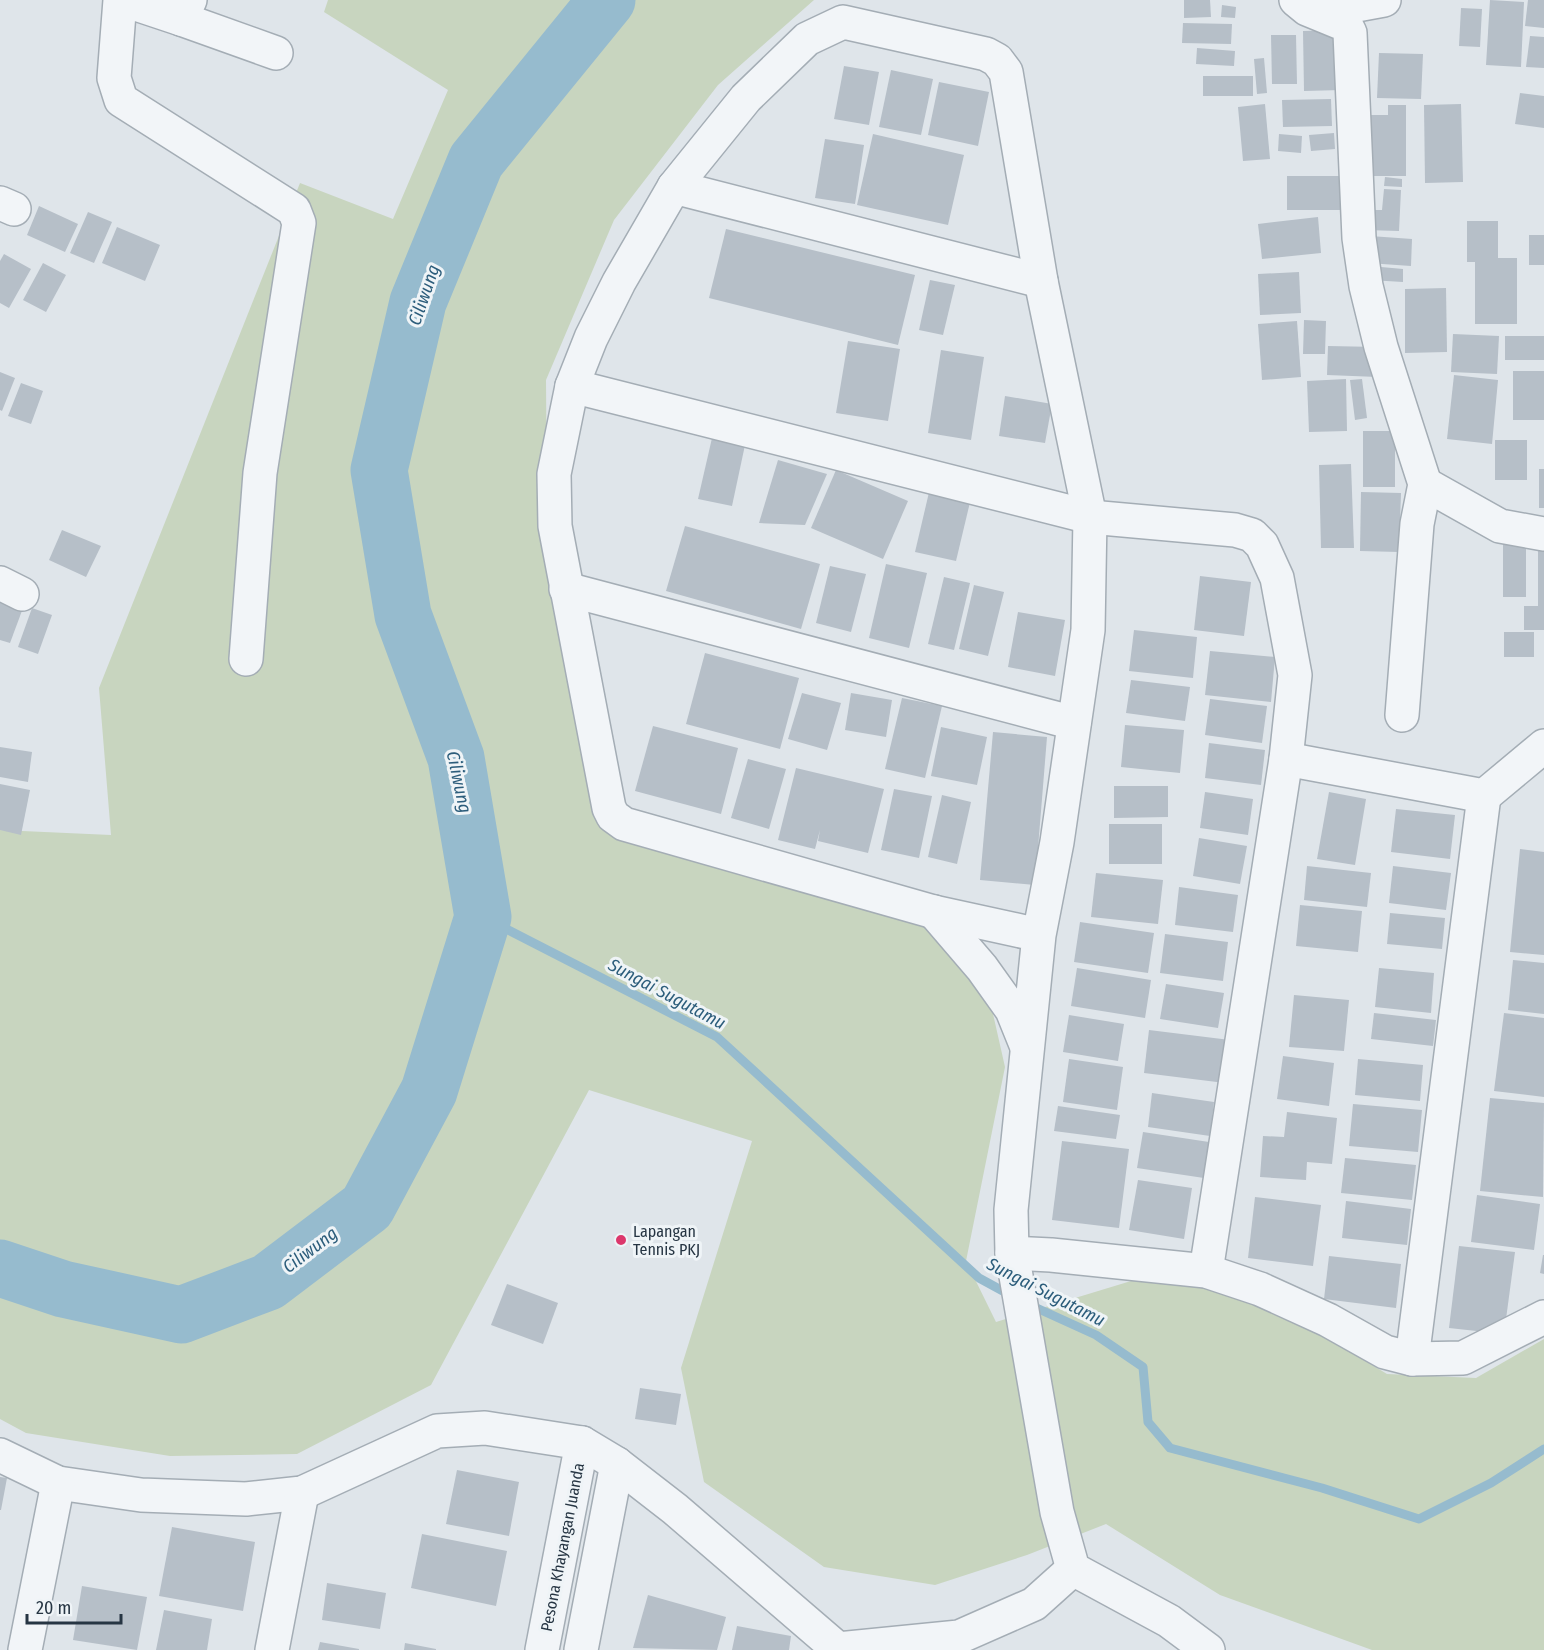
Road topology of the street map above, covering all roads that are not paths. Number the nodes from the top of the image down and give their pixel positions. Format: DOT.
graph roads {
  1 [pos="122,0"];
  2 [pos="1296,0"];
  3 [pos="1384,0"];
  4 [pos="186,9"];
  5 [pos="1331,18"];
  6 [pos="276,53"];
  7 [pos="674,187"];
  8 [pos="1041,281"];
  9 [pos="572,386"];
  10 [pos="1425,484"];
  11 [pos="1090,517"];
  12 [pos="1544,534"];
  13 [pos="566,589"];
  14 [pos="246,659"];
  15 [pos="1402,715"];
  16 [pos="1074,723"];
  17 [pos="1544,746"];
  18 [pos="1286,759"];
  19 [pos="1484,796"];
  20 [pos="934,912"];
  21 [pos="1039,936"];
  22 [pos="1028,1048"];
  23 [pos="1012,1253"];
  24 [pos="1206,1271"];
  25 [pos="1544,1317"];
  26 [pos="1412,1359"];
  27 [pos="582,1443"];
  28 [pos="0,1455"];
  29 [pos="617,1464"];
  30 [pos="58,1483"];
  31 [pos="302,1493"];
  32 [pos="1073,1569"];
  33 [pos="25,1650"];
  34 [pos="272,1650"];
  35 [pos="542,1650"];
  36 [pos="581,1650"];
  37 [pos="838,1650"];
  38 [pos="1208,1650"];
  1 -- 4 [label="street"];
  1 -- 14 [label="street"];
  2 -- 5 [label="street"];
  3 -- 5 [label="street"];
  4 -- 6 [label="street"];
  5 -- 10 [label="street"];
  7 -- 8 [label="street"];
  7 -- 8 [label="street"];
  7 -- 9 [label="street"];
  8 -- 11 [label="street"];
  9 -- 11 [label="street"];
  9 -- 13 [label="street"];
  10 -- 12 [label="street"];
  10 -- 15 [label="street"];
  11 -- 16 [label="street"];
  11 -- 18 [label="street"];
  13 -- 16 [label="street"];
  13 -- 20 [label="street"];
  16 -- 21 [label="street"];
  17 -- 19 [label="street"];
  18 -- 19 [label="street"];
  18 -- 24 [label="street"];
  19 -- 26 [label="street"];
  20 -- 21 [label="street"];
  20 -- 22 [label="street"];
  21 -- 22 [label="street"];
  22 -- 23 [label="street"];
  23 -- 24 [label="street"];
  23 -- 32 [label="street"];
  24 -- 26 [label="street"];
  25 -- 26 [label="street"];
  27 -- 29 [label="street"];
  27 -- 31 [label="street"];
  27 -- 35 [label="street, Pesona Khayangan Juanda"];
  28 -- 30 [label="street"];
  29 -- 36 [label="street"];
  29 -- 37 [label="street"];
  30 -- 31 [label="street"];
  30 -- 33 [label="street"];
  31 -- 34 [label="street"];
  32 -- 37 [label="street"];
  32 -- 38 [label="street"];
}
